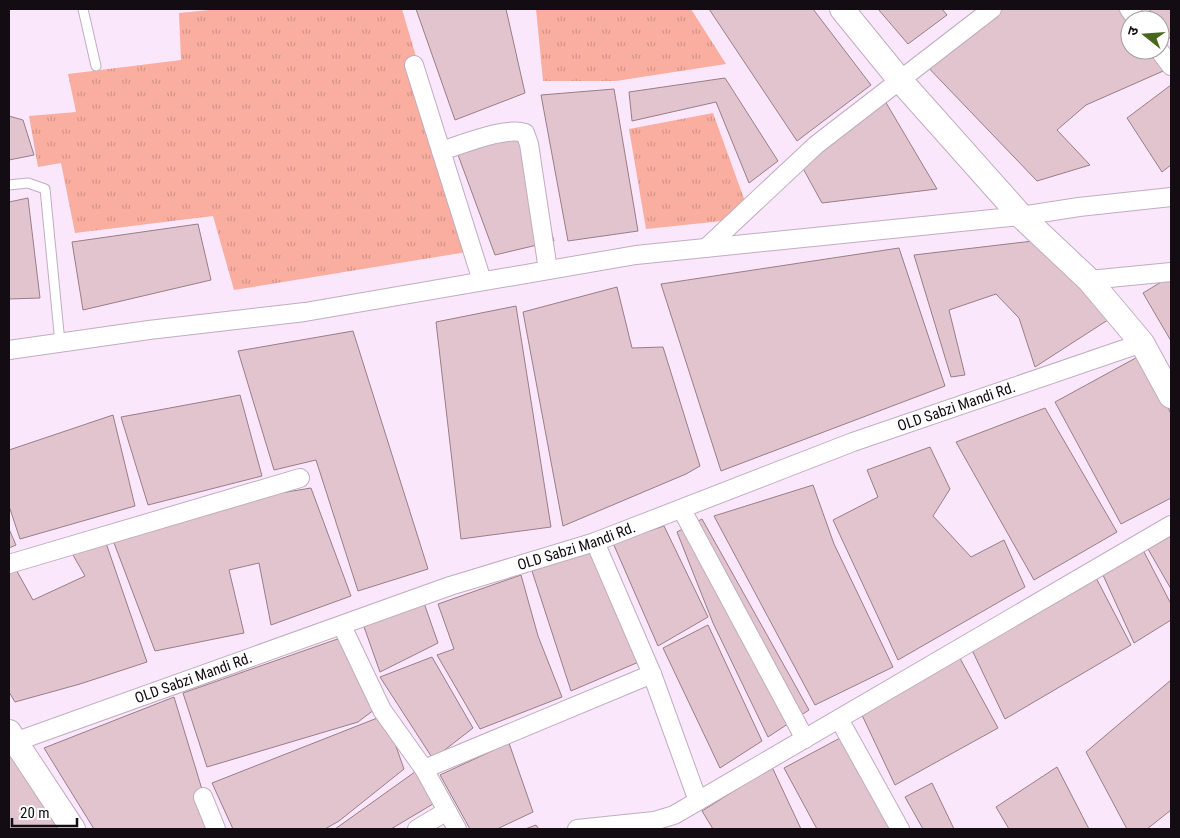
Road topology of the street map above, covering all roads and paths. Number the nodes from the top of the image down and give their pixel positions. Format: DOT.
graph roads {
  1 [pos="83,9"];
  2 [pos="842,9"];
  3 [pos="992,9"];
  4 [pos="96,66"];
  5 [pos="414,66"];
  6 [pos="899,80"];
  7 [pos="441,151"];
  8 [pos="9,185"];
  9 [pos="1171,197"];
  10 [pos="1021,216"];
  11 [pos="706,248"];
  12 [pos="548,270"];
  13 [pos="1171,272"];
  14 [pos="1089,280"];
  15 [pos="482,281"];
  16 [pos="60,343"];
  17 [pos="1142,343"];
  18 [pos="9,350"];
  19 [pos="1171,396"];
  20 [pos="300,478"];
  21 [pos="682,510"];
  22 [pos="1171,525"];
  23 [pos="595,542"];
  24 [pos="9,564"];
  25 [pos="342,626"];
  26 [pos="652,674"];
  27 [pos="839,720"];
  28 [pos="11,739"];
  29 [pos="805,739"];
  30 [pos="424,770"];
  31 [pos="203,797"];
  32 [pos="698,801"];
  33 [pos="446,811"];
  34 [pos="658,825"];
  35 [pos="73,829"];
  36 [pos="216,829"];
  37 [pos="417,829"];
  38 [pos="457,829"];
  39 [pos="577,829"];
  40 [pos="900,829"];
  1 -- 4 [label="lane"];
  2 -- 6 [label="street"];
  3 -- 6 [label="street"];
  5 -- 7 [label="street"];
  6 -- 10 [label="street"];
  6 -- 11 [label="street"];
  7 -- 12 [label="street"];
  7 -- 15 [label="street"];
  8 -- 16 [label="lane"];
  9 -- 10 [label="street"];
  10 -- 11 [label="street"];
  10 -- 14 [label="street"];
  11 -- 12 [label="street"];
  12 -- 15 [label="street"];
  13 -- 14 [label="street"];
  14 -- 17 [label="street"];
  15 -- 16 [label="street"];
  16 -- 18 [label="street"];
  17 -- 19 [label="street"];
  17 -- 21 [label="street, OLD Sabzi Mandi Rd."];
  20 -- 24 [label="street"];
  21 -- 23 [label="street, OLD Sabzi Mandi Rd."];
  21 -- 29 [label="street"];
  22 -- 27 [label="street"];
  23 -- 25 [label="street, OLD Sabzi Mandi Rd."];
  23 -- 26 [label="street"];
  25 -- 28 [label="street, OLD Sabzi Mandi Rd."];
  25 -- 30 [label="street"];
  26 -- 30 [label="street"];
  26 -- 32 [label="street"];
  27 -- 29 [label="street"];
  27 -- 40 [label="street"];
  28 -- 35 [label="street"];
  29 -- 32 [label="street"];
  30 -- 33 [label="street"];
  31 -- 36 [label="street"];
  32 -- 34 [label="street"];
  33 -- 37 [label="street"];
  33 -- 38 [label="street"];
  34 -- 39 [label="street"];
}
